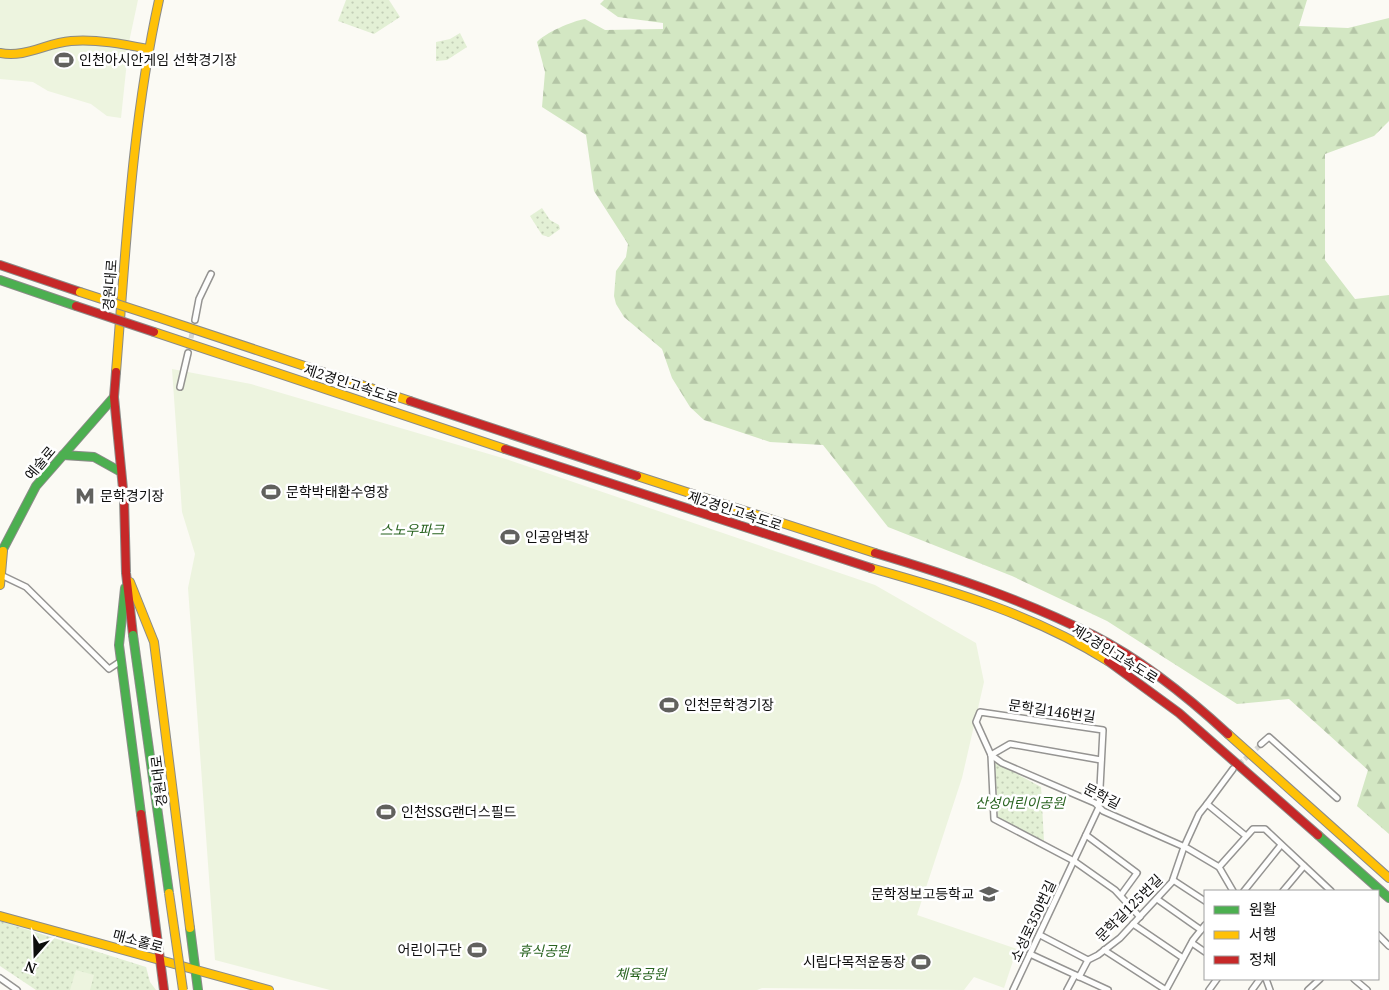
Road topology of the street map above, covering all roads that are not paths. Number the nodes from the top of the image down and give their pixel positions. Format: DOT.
graph roads {
  1 [pos="159,0"];
  2 [pos="148,49"];
  3 [pos="0,53"];
  4 [pos="0,265"];
  5 [pos="211,274"];
  6 [pos="0,280"];
  7 [pos="195,320"];
  8 [pos="188,353"];
  9 [pos="180,387"];
  10 [pos="114,397"];
  11 [pos="63,455"];
  12 [pos="121,472"];
  13 [pos="1,553"];
  14 [pos="126,574"];
  15 [pos="2,575"];
  16 [pos="0,585"];
  17 [pos="121,661"];
  18 [pos="1261,744"];
  19 [pos="991,755"];
  20 [pos="1101,760"];
  21 [pos="1233,769"];
  22 [pos="1336,798"];
  23 [pos="1207,804"];
  24 [pos="1099,807"];
  25 [pos="1086,835"];
  26 [pos="1246,836"];
  27 [pos="1281,845"];
  28 [pos="1184,847"];
  29 [pos="1074,861"];
  30 [pos="1304,866"];
  31 [pos="1219,867"];
  32 [pos="1389,878"];
  33 [pos="1173,880"];
  34 [pos="1232,890"];
  35 [pos="1245,890"];
  36 [pos="1284,890"];
  37 [pos="1330,890"];
  38 [pos="1121,896"];
  39 [pos="1389,898"];
  40 [pos="1157,899"];
  41 [pos="1204,900"];
  42 [pos="0,916"];
  43 [pos="1140,917"];
  44 [pos="1133,924"];
  45 [pos="1204,926"];
  46 [pos="1201,930"];
  47 [pos="1040,935"];
  48 [pos="1379,936"];
  49 [pos="1192,943"];
  50 [pos="1389,946"];
  51 [pos="1104,950"];
  52 [pos="1204,951"];
  53 [pos="1030,954"];
  54 [pos="1183,958"];
  55 [pos="160,960"];
  56 [pos="1088,960"];
  57 [pos="195,970"];
  58 [pos="1077,976"];
  59 [pos="0,978"];
  60 [pos="1319,980"];
  61 [pos="1355,980"];
  62 [pos="17,990"];
  63 [pos="164,990"];
  64 [pos="183,990"];
  65 [pos="198,990"];
  66 [pos="269,990"];
  67 [pos="1013,990"];
  68 [pos="1067,990"];
  69 [pos="1108,990"];
  70 [pos="1166,990"];
  71 [pos="1308,990"];
  72 [pos="1367,990"];
  1 -- 2 [label="main road, 경원대로"];
  2 -- 3 [label="main road"];
  2 -- 10 [label="main road, 경원대로"];
  4 -- 32 [label="main road, 제2경인고속도로, bridge"];
  5 -- 7 [label="street"];
  6 -- 39 [label="main road, 제2경인고속도로, bridge"];
  8 -- 9 [label="street"];
  10 -- 11 [label="main road, 예술로"];
  10 -- 12 [label="main road, 경원대로"];
  11 -- 12 [label="main road"];
  11 -- 13 [label="main road, 예술로"];
  12 -- 14 [label="main road, 경원대로"];
  13 -- 15 [label="main road"];
  14 -- 17 [label="main road, 경원대로"];
  14 -- 57 [label="main road, 경원대로"];
  14 -- 64 [label="main road, 경원대로, bridge"];
  15 -- 16 [label="main road"];
  15 -- 17 [label="street"];
  17 -- 55 [label="main road, 경원대로"];
  18 -- 22 [label="street"];
  19 -- 20 [label="street"];
  19 -- 20 [label="street, 문학길146번길"];
  19 -- 24 [label="street, 문학길"];
  19 -- 29 [label="street"];
  20 -- 24 [label="street, 문학길146번길"];
  21 -- 23 [label="street, 문학길125번길"];
  23 -- 26 [label="street"];
  23 -- 28 [label="street, 문학길125번길"];
  24 -- 25 [label="street, 소성로350번길"];
  24 -- 28 [label="street, 문학길"];
  25 -- 29 [label="street, 소성로350번길"];
  25 -- 38 [label="street"];
  26 -- 27 [label="street"];
  26 -- 31 [label="street"];
  27 -- 30 [label="street"];
  27 -- 35 [label="street"];
  28 -- 31 [label="street, 문학길"];
  28 -- 33 [label="street, 문학길125번길"];
  29 -- 38 [label="street"];
  29 -- 47 [label="street, 소성로350번길"];
  30 -- 36 [label="street"];
  30 -- 37 [label="street"];
  31 -- 34 [label="street, 문학길"];
  33 -- 40 [label="street, 문학길125번길"];
  33 -- 41 [label="street"];
  38 -- 43 [label="street"];
  40 -- 43 [label="street, 문학길125번길"];
  40 -- 46 [label="street"];
  42 -- 55 [label="main road, 매소홀로"];
  43 -- 44 [label="street, 문학길125번길"];
  44 -- 51 [label="street, 문학길125번길"];
  44 -- 54 [label="street"];
  45 -- 46 [label="street"];
  46 -- 49 [label="street"];
  47 -- 53 [label="street, 소성로350번길"];
  47 -- 56 [label="street"];
  48 -- 50 [label="street"];
  49 -- 52 [label="street"];
  49 -- 54 [label="street"];
  51 -- 56 [label="street, 문학길125번길"];
  51 -- 70 [label="street"];
  53 -- 58 [label="street"];
  53 -- 67 [label="street, 소성로350번길"];
  54 -- 70 [label="street"];
  55 -- 57 [label="main road, 매소홀로"];
  55 -- 63 [label="main road, 경원대로"];
  56 -- 58 [label="street"];
  57 -- 65 [label="main road, 경원대로"];
  57 -- 66 [label="main road, 매소홀로"];
  58 -- 68 [label="street"];
  58 -- 69 [label="street"];
  59 -- 62 [label="street"];
  60 -- 71 [label="street"];
  61 -- 72 [label="street"];
}
